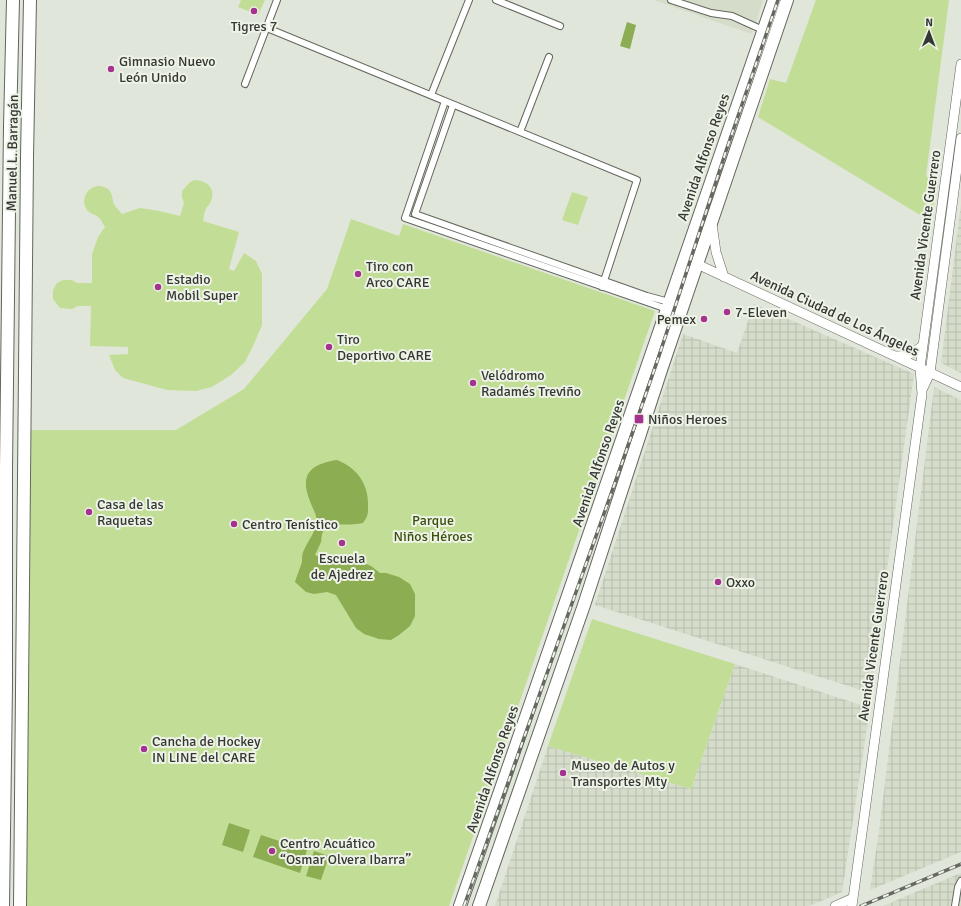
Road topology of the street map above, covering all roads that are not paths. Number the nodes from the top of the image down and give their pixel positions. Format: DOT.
graph roads {
  1 [pos="13,0"];
  2 [pos="23,0"];
  3 [pos="30,0"];
  4 [pos="277,0"];
  5 [pos="469,0"];
  6 [pos="496,0"];
  7 [pos="671,0"];
  8 [pos="774,0"];
  9 [pos="787,0"];
  10 [pos="560,26"];
  11 [pos="267,28"];
  12 [pos="763,30"];
  13 [pos="29,38"];
  14 [pos="549,57"];
  15 [pos="961,64"];
  16 [pos="245,84"];
  17 [pos="431,95"];
  18 [pos="445,101"];
  19 [pos="453,104"];
  20 [pos="520,132"];
  21 [pos="961,138"];
  22 [pos="712,223"];
  23 [pos="703,249"];
  24 [pos="697,264"];
  25 [pos="556,268"];
  26 [pos="724,277"];
  27 [pos="604,281"];
  28 [pos="676,283"];
  29 [pos="602,288"];
  30 [pos="668,305"];
  31 [pos="923,344"];
  32 [pos="892,356"];
  33 [pos="920,368"];
  34 [pos="930,373"];
  35 [pos="961,387"];
  36 [pos="922,390"];
  37 [pos="615,509"];
  38 [pos="591,529"];
  39 [pos="503,785"];
  40 [pos="509,822"];
  41 [pos="960,884"];
  42 [pos="852,902"];
  43 [pos="3,906"];
  44 [pos="20,906"];
  45 [pos="453,906"];
  46 [pos="460,906"];
  47 [pos="479,906"];
  48 [pos="487,906"];
  49 [pos="835,906"];
  50 [pos="955,906"];
  1 -- 43 [label="highway, Manuel L. Barragán"];
  2 -- 13 [label="highway"];
  3 -- 13 [label="highway, Manuel L. Barragán"];
  4 -- 11 [label="street"];
  5 -- 17 [label="street"];
  6 -- 10 [label="street"];
  7 -- 12 [label="street"];
  8 -- 12 [label="highway, Avenida Alfonso Reyes"];
  9 -- 22 [label="highway, Avenida Alfonso Reyes"];
  11 -- 16 [label="street"];
  11 -- 17 [label="street"];
  12 -- 28 [label="highway, Avenida Alfonso Reyes"];
  13 -- 44 [label="highway, Manuel L. Barragán"];
  14 -- 20 [label="street"];
  15 -- 31 [label="main road, Avenida Vicente Guerrero"];
  17 -- 18 [label="street"];
  18 -- 19 [label="street"];
  18 -- 25 [label="street"];
  19 -- 20 [label="street"];
  19 -- 25 [label="street"];
  20 -- 27 [label="street"];
  21 -- 34 [label="main road, Avenida Vicente Guerrero"];
  22 -- 23 [label="highway, Avenida Alfonso Reyes"];
  22 -- 26 [label="main road"];
  23 -- 24 [label="highway, Avenida Alfonso Reyes"];
  23 -- 28 [label="highway"];
  24 -- 26 [label="main road, Avenida Ciudad de Los Ángeles"];
  24 -- 37 [label="highway, Avenida Alfonso Reyes"];
  25 -- 27 [label="street"];
  25 -- 29 [label="street"];
  26 -- 32 [label="main road, Avenida Ciudad de Los Ángeles"];
  27 -- 29 [label="street"];
  27 -- 30 [label="street"];
  28 -- 30 [label="highway, Avenida Alfonso Reyes"];
  29 -- 30 [label="street"];
  30 -- 38 [label="highway, Avenida Alfonso Reyes"];
  31 -- 32 [label="main road"];
  31 -- 33 [label="main road, Avenida Vicente Guerrero"];
  32 -- 33 [label="main road, Avenida Ciudad de Los Ángeles"];
  33 -- 34 [label="main road, Avenida Ciudad de Los Ángeles"];
  33 -- 36 [label="main road, Avenida Vicente Guerrero"];
  34 -- 35 [label="main road, Avenida Ciudad de Los Ángeles"];
  34 -- 36 [label="main road, Avenida Vicente Guerrero"];
  36 -- 42 [label="main road, Avenida Vicente Guerrero"];
  37 -- 38 [label="highway"];
  37 -- 40 [label="highway, Avenida Alfonso Reyes"];
  38 -- 39 [label="highway, Avenida Alfonso Reyes"];
  39 -- 45 [label="highway"];
  39 -- 46 [label="highway, Avenida Alfonso Reyes"];
  40 -- 47 [label="highway, Avenida Alfonso Reyes"];
  40 -- 48 [label="highway"];
  41 -- 50 [label="street"];
  42 -- 49 [label="main road"];
}
